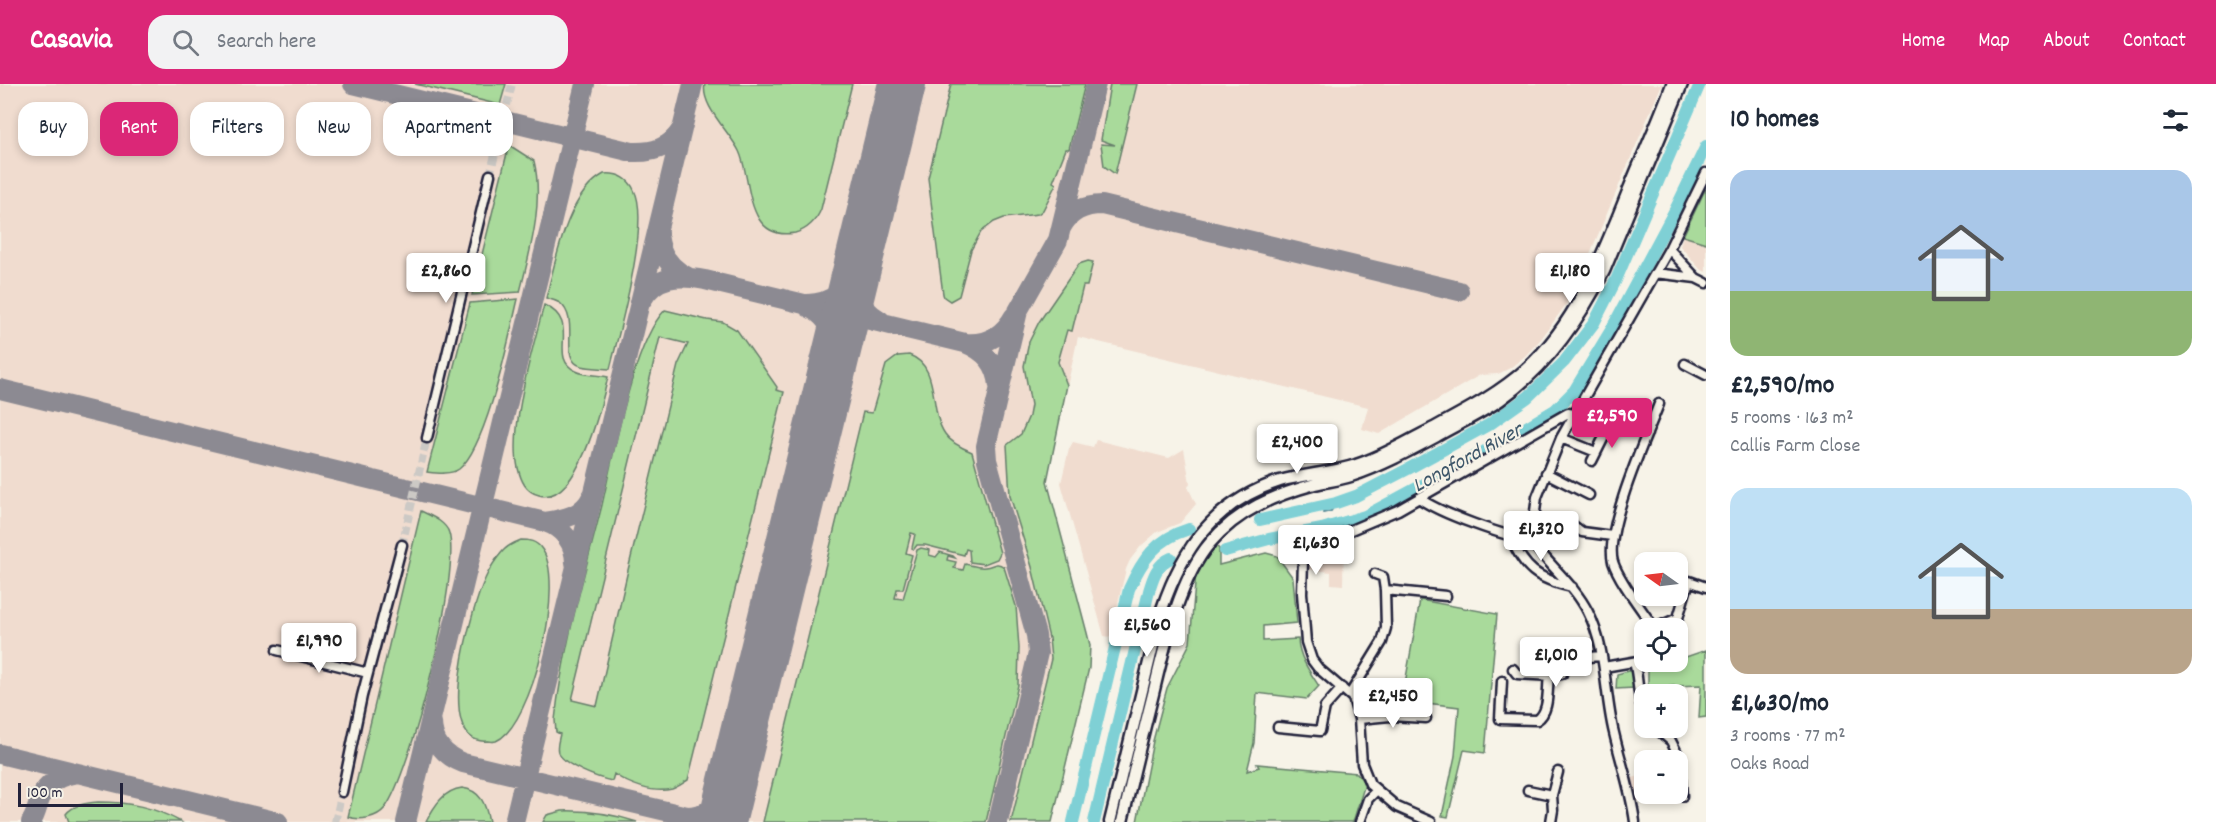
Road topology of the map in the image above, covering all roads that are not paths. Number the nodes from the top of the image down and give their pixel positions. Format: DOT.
graph roads {
  1 [pos="1672,84"];
  2 [pos="1682,84"];
  3 [pos="1706,173"];
  4 [pos="490,175"];
  5 [pos="1669,249"];
  6 [pos="1655,273"];
  7 [pos="1696,278"];
  8 [pos="1706,283"];
  9 [pos="1684,364"];
  10 [pos="1706,375"];
  11 [pos="1659,404"];
  12 [pos="1574,414"];
  13 [pos="1610,425"];
  14 [pos="1628,427"];
  15 [pos="1647,434"];
  16 [pos="427,438"];
  17 [pos="1561,438"];
  18 [pos="1546,472"];
  19 [pos="1589,495"];
  20 [pos="1419,498"];
  21 [pos="1571,524"];
  22 [pos="1510,536"];
  23 [pos="1612,536"];
  24 [pos="1531,540"];
  25 [pos="402,545"];
  26 [pos="1375,574"];
  27 [pos="1573,587"];
  28 [pos="1706,587"];
  29 [pos="1385,590"];
  30 [pos="1446,596"];
  31 [pos="1648,618"];
  32 [pos="1677,618"];
  33 [pos="277,650"];
  34 [pos="1602,656"];
  35 [pos="1634,662"];
  36 [pos="1604,667"];
  37 [pos="1513,669"];
  38 [pos="368,673"];
  39 [pos="1550,675"];
  40 [pos="1502,681"];
  41 [pos="1342,688"];
  42 [pos="1350,694"];
  43 [pos="1426,718"];
  44 [pos="1359,719"];
  45 [pos="1278,727"];
  46 [pos="1558,772"];
  47 [pos="1528,790"];
  48 [pos="1376,791"];
  49 [pos="342,792"];
  50 [pos="1552,795"];
  51 [pos="1110,822"];
  52 [pos="1122,822"];
  53 [pos="1360,822"];
  54 [pos="1431,822"];
  55 [pos="1551,822"];
  56 [pos="1635,822"];
  1 -- 51 [label="street"];
  2 -- 52 [label="street"];
  3 -- 5 [label="street"];
  4 -- 16 [label="street"];
  5 -- 6 [label="street"];
  5 -- 7 [label="street"];
  6 -- 7 [label="street"];
  6 -- 12 [label="street"];
  7 -- 8 [label="street"];
  9 -- 10 [label="street"];
  11 -- 15 [label="street"];
  12 -- 17 [label="street"];
  12 -- 20 [label="street"];
  13 -- 17 [label="street"];
  14 -- 15 [label="street"];
  15 -- 23 [label="street"];
  17 -- 18 [label="street"];
  18 -- 19 [label="street"];
  18 -- 24 [label="street"];
  20 -- 22 [label="street"];
  20 -- 41 [label="street"];
  21 -- 23 [label="street"];
  22 -- 24 [label="street"];
  22 -- 27 [label="street"];
  23 -- 31 [label="street"];
  24 -- 27 [label="street"];
  25 -- 38 [label="street"];
  26 -- 29 [label="street"];
  27 -- 34 [label="street"];
  28 -- 32 [label="street"];
  29 -- 30 [label="street"];
  29 -- 42 [label="street"];
  33 -- 38 [label="street"];
  34 -- 36 [label="street"];
  34 -- 39 [label="street"];
  35 -- 36 [label="street"];
  36 -- 56 [label="street"];
  37 -- 39 [label="street"];
  38 -- 49 [label="street"];
  39 -- 40 [label="street"];
  41 -- 42 [label="street"];
  41 -- 45 [label="street"];
  42 -- 44 [label="street"];
  43 -- 44 [label="street"];
  44 -- 48 [label="street"];
  46 -- 50 [label="street"];
  47 -- 50 [label="street"];
  48 -- 53 [label="street"];
  48 -- 54 [label="street"];
  50 -- 55 [label="street"];
}
